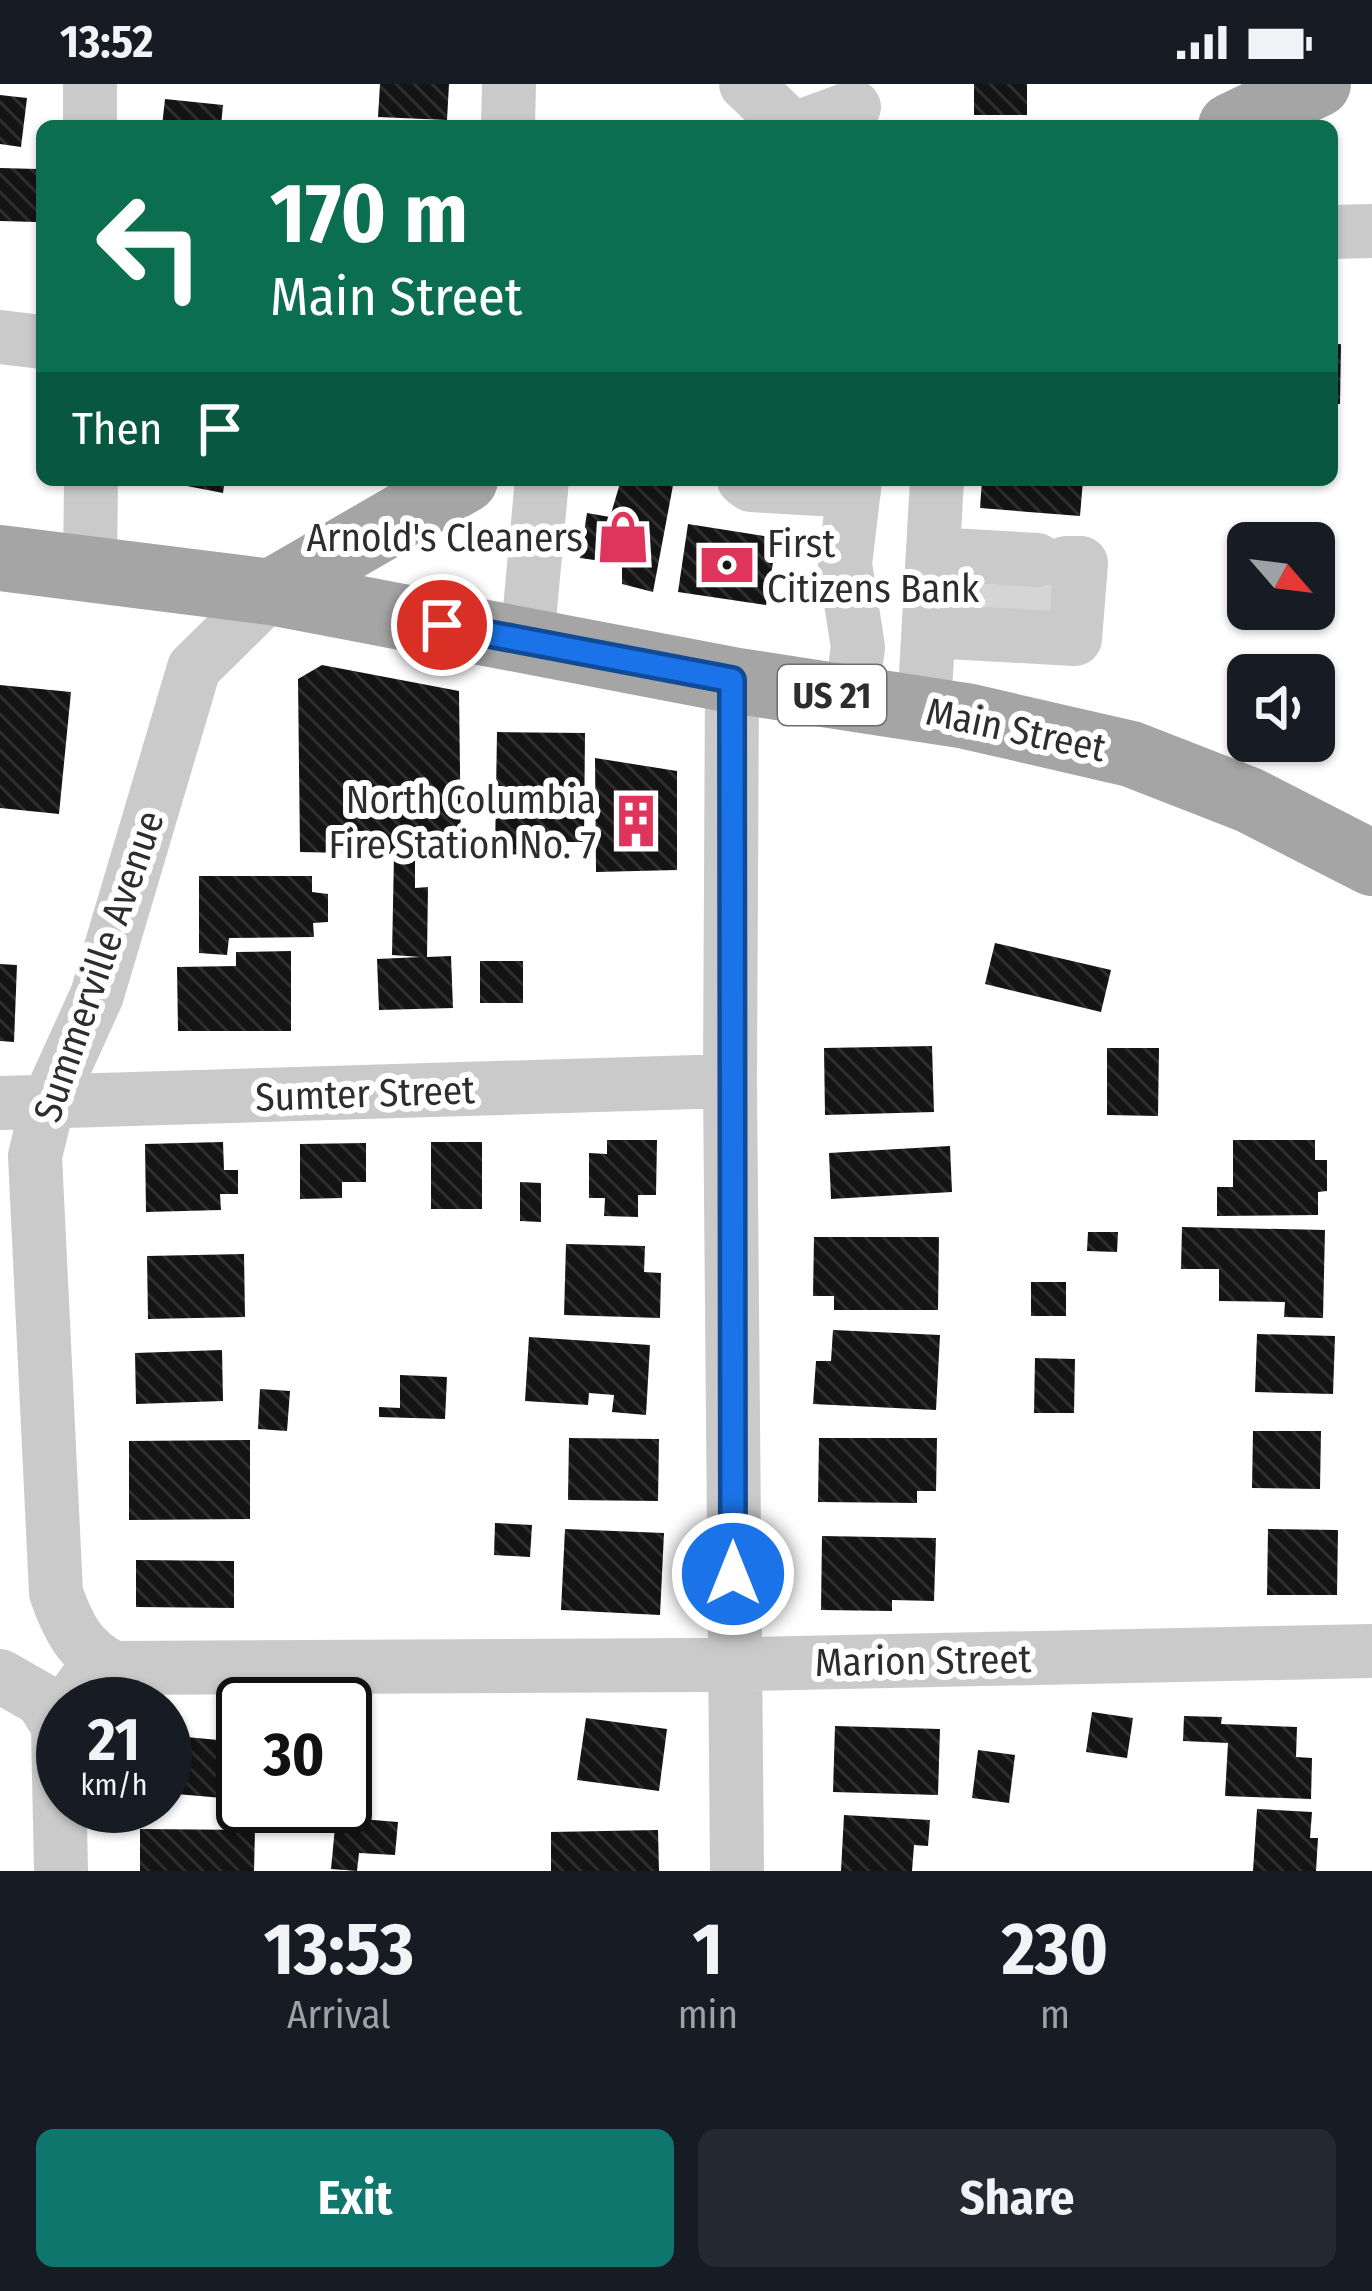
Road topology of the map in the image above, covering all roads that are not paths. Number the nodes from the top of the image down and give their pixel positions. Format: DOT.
graph roads {
  1 [pos="90,84"];
  2 [pos="508,84"];
  3 [pos="746,84"];
  4 [pos="1318,84"];
  5 [pos="854,106"];
  6 [pos="90,120"];
  7 [pos="508,120"];
  8 [pos="784,120"];
  9 [pos="818,120"];
  10 [pos="1244,120"];
  11 [pos="1372,231"];
  12 [pos="1338,232"];
  13 [pos="0,337"];
  14 [pos="36,341"];
  15 [pos="91,486"];
  16 [pos="455,486"];
  17 [pos="541,486"];
  18 [pos="854,486"];
  19 [pos="938,486"];
  20 [pos="933,554"];
  21 [pos="0,558"];
  22 [pos="91,571"];
  23 [pos="271,592"];
  24 [pos="930,631"];
  25 [pos="527,641"];
  26 [pos="732,680"];
  27 [pos="851,698"];
  28 [pos="924,709"];
  29 [pos="1372,863"];
  30 [pos="730,1081"];
  31 [pos="24,1103"];
  32 [pos="56,1593"];
  33 [pos="1372,1652"];
  34 [pos="734,1663"];
  35 [pos="113,1668"];
  36 [pos="0,1672"];
  37 [pos="96,1677"];
  38 [pos="36,1696"];
  39 [pos="61,1833"];
  40 [pos="61,1871"];
  41 [pos="737,1871"];
  1 -- 6 [label="street"];
  2 -- 7 [label="street"];
  3 -- 8 [label="street"];
  4 -- 10 [label="main road"];
  5 -- 9 [label="street"];
  11 -- 12 [label="street"];
  13 -- 14 [label="street"];
  15 -- 22 [label="street"];
  16 -- 23 [label="main road"];
  17 -- 25 [label="street"];
  18 -- 27 [label="street"];
  19 -- 20 [label="street"];
  20 -- 24 [label="street"];
  20 -- 24 [label="street"];
  21 -- 22 [label="main road, Main Street / US 21"];
  22 -- 23 [label="main road, Main Street / US 21"];
  23 -- 25 [label="main road, Main Street / US 21"];
  23 -- 31 [label="street, Summerville Avenue"];
  24 -- 28 [label="street"];
  25 -- 26 [label="main road, Main Street / US 21"];
  26 -- 27 [label="main road, Main Street / US 21"];
  26 -- 30 [label="street"];
  27 -- 28 [label="main road, Main Street / US 21"];
  28 -- 29 [label="main road, Main Street / US 21"];
  30 -- 31 [label="street, Sumter Street"];
  30 -- 34 [label="street"];
  31 -- 32 [label="street, Summerville Avenue"];
  32 -- 35 [label="street"];
  32 -- 36 [label="street"];
  33 -- 34 [label="street, Marion Street"];
  34 -- 35 [label="street, Marion Street"];
  34 -- 41 [label="street"];
  35 -- 37 [label="street"];
  36 -- 38 [label="street"];
  39 -- 40 [label="street"];
}
